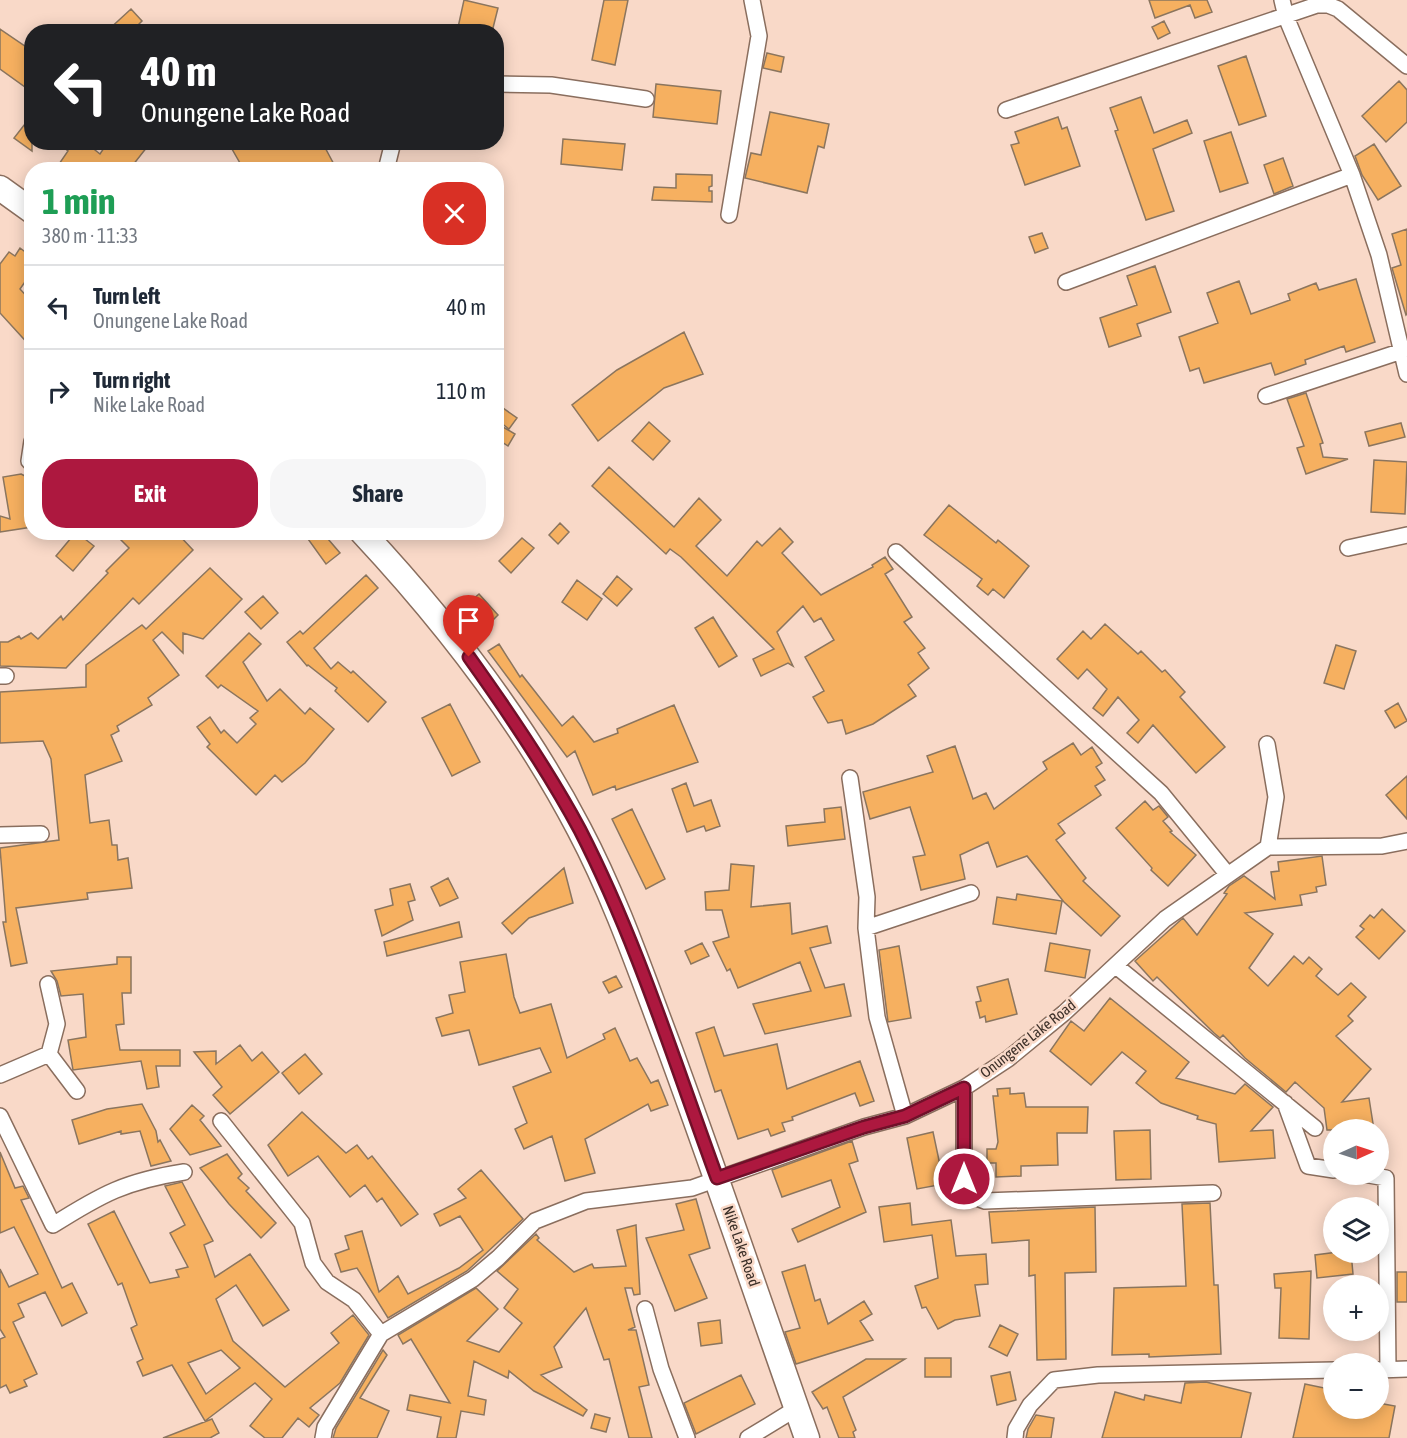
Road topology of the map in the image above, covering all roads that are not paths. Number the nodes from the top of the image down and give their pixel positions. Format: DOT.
graph roads {
  1 [pos="752,0"];
  2 [pos="1282,0"];
  3 [pos="1286,17"];
  4 [pos="1407,66"];
  5 [pos="504,84"];
  6 [pos="646,99"];
  7 [pos="1006,110"];
  8 [pos="1352,175"];
  9 [pos="0,188"];
  10 [pos="24,205"];
  11 [pos="729,215"];
  12 [pos="1066,282"];
  13 [pos="1402,351"];
  14 [pos="1407,374"];
  15 [pos="1266,396"];
  16 [pos="1407,535"];
  17 [pos="369,540"];
  18 [pos="1348,548"];
  19 [pos="896,552"];
  20 [pos="1267,744"];
  21 [pos="850,778"];
  22 [pos="41,834"];
  23 [pos="0,835"];
  24 [pos="1407,841"];
  25 [pos="1268,847"];
  26 [pos="1228,875"];
  27 [pos="971,893"];
  28 [pos="866,928"];
  29 [pos="1116,966"];
  30 [pos="48,984"];
  31 [pos="49,1054"];
  32 [pos="0,1075"];
  33 [pos="964,1088"];
  34 [pos="77,1091"];
  35 [pos="1285,1103"];
  36 [pos="0,1116"];
  37 [pos="905,1116"];
  38 [pos="221,1120"];
  39 [pos="1315,1128"];
  40 [pos="1323,1168"];
  41 [pos="184,1172"];
  42 [pos="717,1178"];
  43 [pos="1386,1185"];
  44 [pos="1213,1193"];
  45 [pos="645,1309"];
  46 [pos="381,1334"];
  47 [pos="1383,1353"];
  48 [pos="1407,1369"];
  49 [pos="1323,1370"];
  50 [pos="1389,1370"];
  51 [pos="796,1408"];
  52 [pos="323,1438"];
  53 [pos="687,1438"];
  54 [pos="748,1438"];
  55 [pos="807,1438"];
  56 [pos="1015,1438"];
  1 -- 11 [label="street"];
  2 -- 3 [label="street"];
  3 -- 4 [label="street"];
  3 -- 7 [label="street"];
  3 -- 8 [label="street"];
  5 -- 6 [label="street"];
  8 -- 12 [label="street"];
  8 -- 13 [label="street"];
  9 -- 10 [label="main road"];
  13 -- 14 [label="street"];
  13 -- 15 [label="street"];
  16 -- 18 [label="street"];
  17 -- 42 [label="main road, Nike Lake Road"];
  19 -- 26 [label="street"];
  20 -- 25 [label="street"];
  21 -- 28 [label="street"];
  22 -- 23 [label="street"];
  24 -- 25 [label="street"];
  25 -- 26 [label="street, Onungene Lake Road"];
  26 -- 29 [label="street, Onungene Lake Road"];
  27 -- 28 [label="street"];
  28 -- 37 [label="street"];
  29 -- 33 [label="street, Onungene Lake Road"];
  29 -- 35 [label="street"];
  30 -- 31 [label="street"];
  31 -- 32 [label="street"];
  31 -- 34 [label="street"];
  33 -- 37 [label="street, Onungene Lake Road"];
  33 -- 44 [label="street"];
  35 -- 39 [label="street"];
  35 -- 40 [label="street"];
  36 -- 41 [label="street"];
  37 -- 42 [label="street, Onungene Lake Road"];
  38 -- 46 [label="street"];
  42 -- 46 [label="street, Onungene Lake Road"];
  42 -- 51 [label="main road, Nike Lake Road"];
  43 -- 47 [label="street"];
  45 -- 53 [label="street"];
  46 -- 52 [label="street"];
  48 -- 50 [label="street"];
  49 -- 56 [label="street"];
  51 -- 54 [label="street"];
  51 -- 55 [label="main road, Nike Lake Road"];
}
